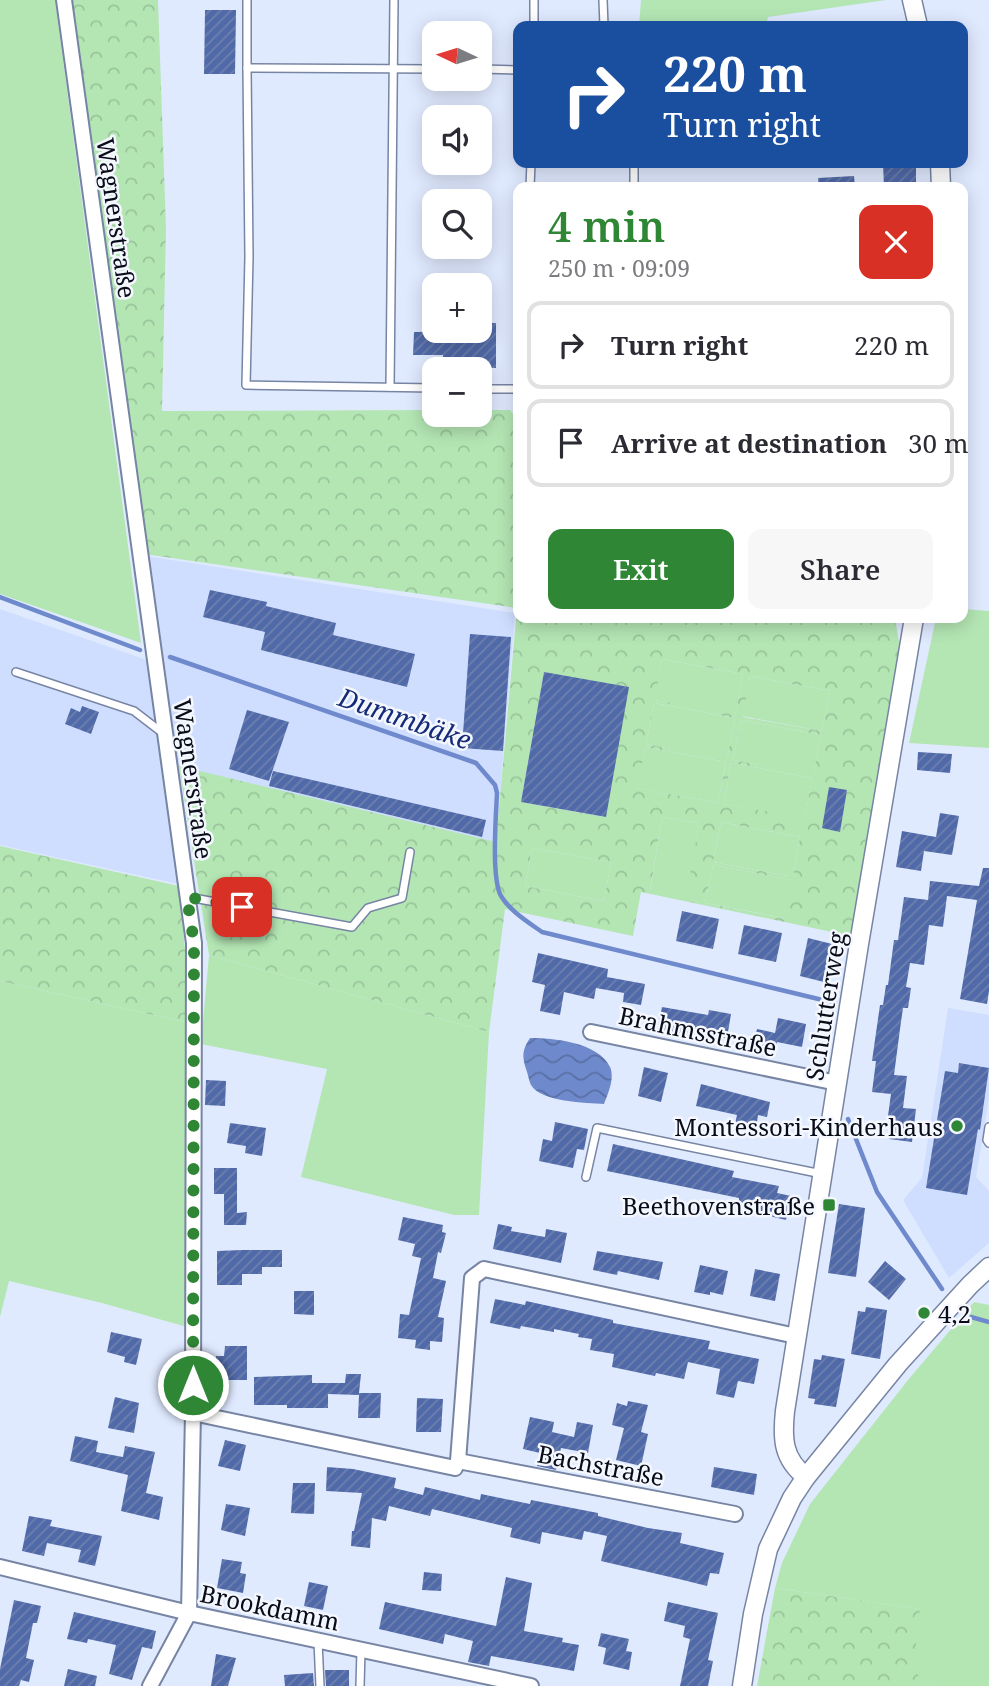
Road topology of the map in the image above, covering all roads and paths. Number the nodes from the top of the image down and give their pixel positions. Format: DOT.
graph roads {
  1 [pos="64,0"];
  2 [pos="247,0"];
  3 [pos="394,0"];
  4 [pos="534,0"];
  5 [pos="603,0"];
  6 [pos="912,0"];
  7 [pos="534,21"];
  8 [pos="604,21"];
  9 [pos="917,21"];
  10 [pos="247,68"];
  11 [pos="393,69"];
  12 [pos="422,69"];
  13 [pos="492,69"];
  14 [pos="513,69"];
  15 [pos="390,387"];
  16 [pos="422,388"];
  17 [pos="492,388"];
  18 [pos="513,389"];
  19 [pos="913,623"];
  20 [pos="16,672"];
  21 [pos="165,734"];
  22 [pos="410,852"];
  23 [pos="187,897"];
  24 [pos="591,1032"];
  25 [pos="837,1083"];
  26 [pos="989,1127"];
  27 [pos="989,1143"];
  28 [pos="823,1174"];
  29 [pos="586,1177"];
  30 [pos="989,1267"];
  31 [pos="796,1336"];
  32 [pos="193,1413"];
  33 [pos="458,1461"];
  34 [pos="806,1477"];
  35 [pos="735,1514"];
  36 [pos="0,1567"];
  37 [pos="189,1613"];
  38 [pos="318,1641"];
  39 [pos="360,1650"];
  40 [pos="149,1686"];
  41 [pos="320,1686"];
  42 [pos="360,1686"];
  43 [pos="531,1686"];
  44 [pos="741,1686"];
  1 -- 21 [label="street, Wagnerstraße"];
  2 -- 10 [label="lane"];
  3 -- 11 [label="lane"];
  4 -- 7 [label="lane"];
  5 -- 8 [label="lane"];
  6 -- 9 [label="street"];
  10 -- 11 [label="lane"];
  10 -- 15 [label="lane"];
  11 -- 12 [label="lane"];
  11 -- 15 [label="lane"];
  13 -- 14 [label="lane"];
  15 -- 16 [label="lane"];
  17 -- 18 [label="lane"];
  19 -- 25 [label="street, Schlutterweg"];
  20 -- 21 [label="lane"];
  21 -- 23 [label="street, Wagnerstraße"];
  22 -- 23 [label="lane"];
  23 -- 32 [label="street, Wagnerstraße"];
  24 -- 25 [label="street, Brahmsstraße"];
  25 -- 28 [label="street, Schlutterweg"];
  26 -- 27 [label="lane"];
  28 -- 29 [label="lane"];
  28 -- 31 [label="street, Schlutterweg"];
  30 -- 34 [label="street"];
  31 -- 33 [label="street"];
  31 -- 34 [label="street, Schlutterweg"];
  32 -- 33 [label="street"];
  32 -- 37 [label="street, Wagnerstraße"];
  33 -- 35 [label="street, Bachstraße"];
  34 -- 44 [label="street"];
  36 -- 37 [label="street, Brookdamm"];
  37 -- 38 [label="street, Brookdamm"];
  37 -- 40 [label="street"];
  38 -- 39 [label="street, Brookdamm"];
  38 -- 41 [label="lane"];
  39 -- 42 [label="lane"];
  39 -- 43 [label="street, Brookdamm"];
}
